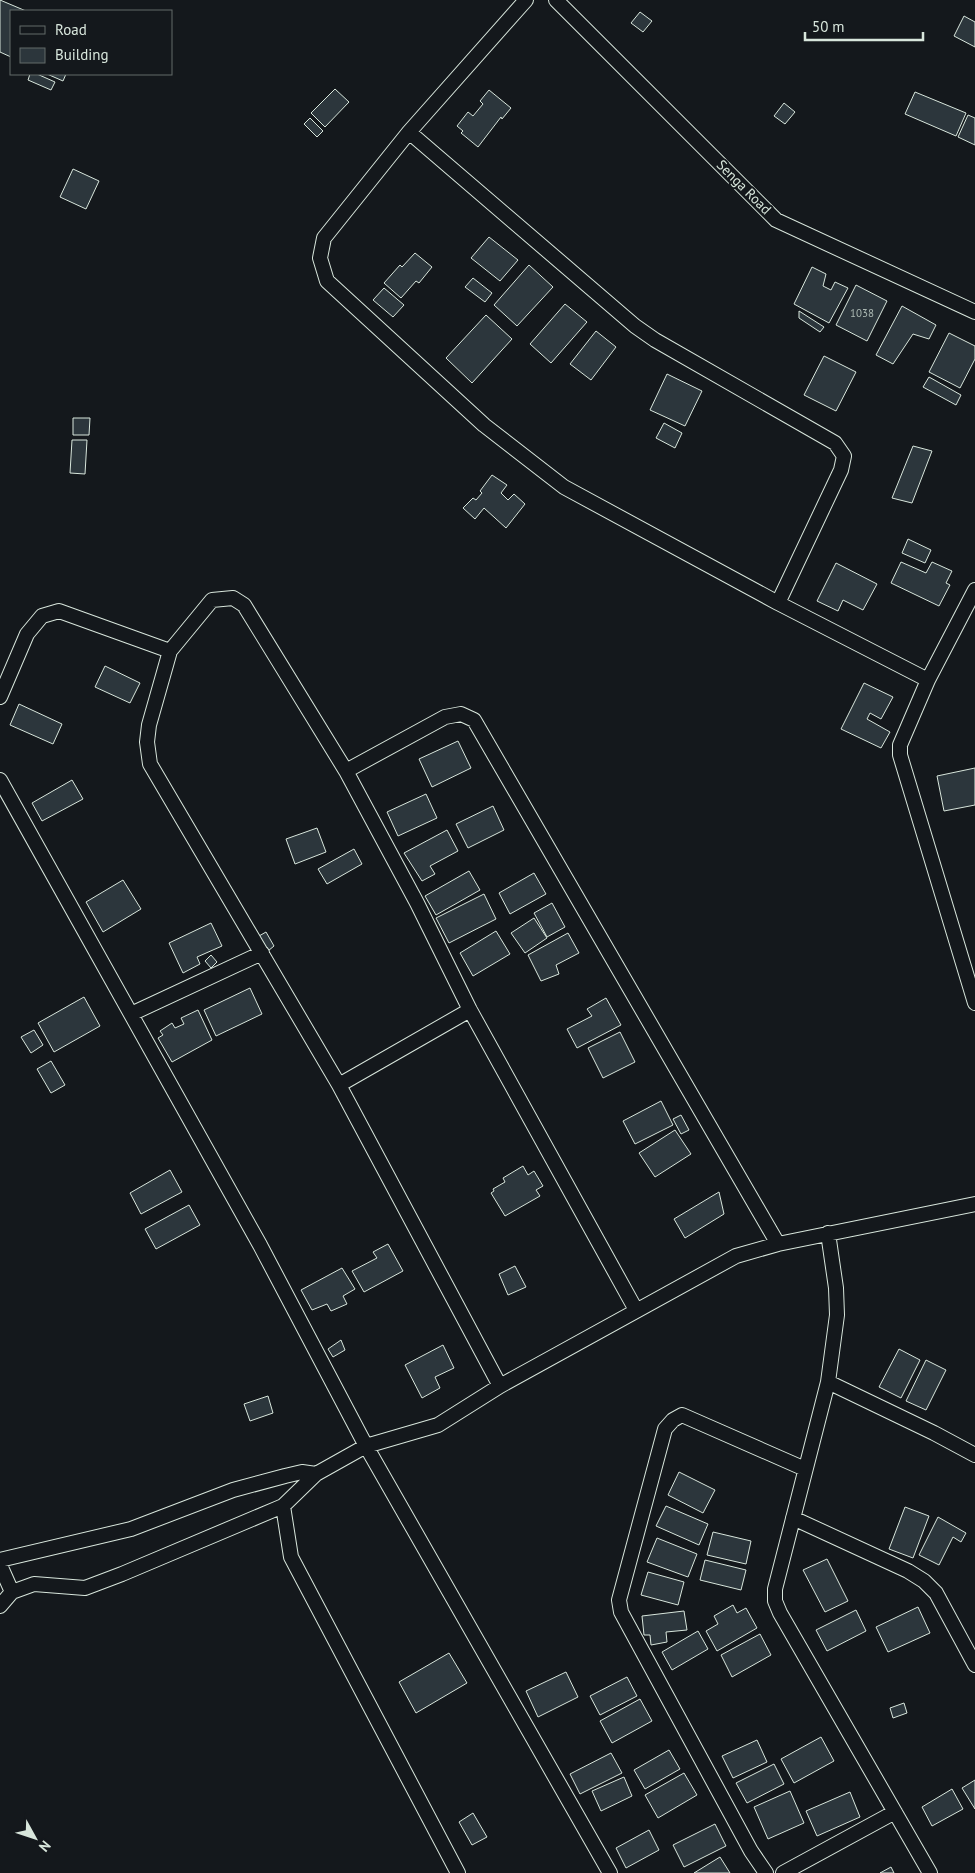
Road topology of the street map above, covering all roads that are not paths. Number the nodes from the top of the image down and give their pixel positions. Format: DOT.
graph roads {
  1 [pos="526,0"];
  2 [pos="556,0"];
  3 [pos="409,132"];
  4 [pos="975,312"];
  5 [pos="975,590"];
  6 [pos="778,603"];
  7 [pos="170,651"];
  8 [pos="928,680"];
  9 [pos="0,697"];
  10 [pos="346,771"];
  11 [pos="0,780"];
  12 [pos="262,953"];
  13 [pos="975,1003"];
  14 [pos="470,1010"];
  15 [pos="131,1014"];
  16 [pos="339,1086"];
  17 [pos="975,1204"];
  18 [pos="828,1233"];
  19 [pos="778,1244"];
  20 [pos="636,1310"];
  21 [pos="828,1382"];
  22 [pos="500,1386"];
  23 [pos="366,1446"];
  24 [pos="975,1455"];
  25 [pos="805,1469"];
  26 [pos="316,1474"];
  27 [pos="283,1506"];
  28 [pos="793,1518"];
  29 [pos="0,1560"];
  30 [pos="0,1565"];
  31 [pos="12,1592"];
  32 [pos="0,1606"];
  33 [pos="975,1665"];
  34 [pos="895,1812"];
  35 [pos="458,1873"];
  36 [pos="610,1873"];
  37 [pos="766,1873"];
  38 [pos="783,1873"];
  39 [pos="930,1873"];
  1 -- 3 [label="street"];
  2 -- 4 [label="street, Senga Road"];
  3 -- 6 [label="street"];
  3 -- 6 [label="street"];
  5 -- 8 [label="street"];
  6 -- 8 [label="street"];
  7 -- 9 [label="street"];
  7 -- 10 [label="street"];
  7 -- 12 [label="street"];
  8 -- 13 [label="street"];
  10 -- 14 [label="street"];
  10 -- 19 [label="street"];
  11 -- 15 [label="street"];
  12 -- 15 [label="street"];
  12 -- 16 [label="street"];
  14 -- 16 [label="street"];
  14 -- 20 [label="street"];
  15 -- 23 [label="street"];
  16 -- 22 [label="street"];
  17 -- 18 [label="street"];
  18 -- 19 [label="street"];
  18 -- 21 [label="street"];
  19 -- 20 [label="street"];
  20 -- 22 [label="street"];
  21 -- 24 [label="street"];
  21 -- 25 [label="street"];
  22 -- 23 [label="street"];
  23 -- 26 [label="street"];
  23 -- 36 [label="street"];
  25 -- 28 [label="street"];
  25 -- 37 [label="street"];
  26 -- 27 [label="street"];
  26 -- 29 [label="street"];
  27 -- 31 [label="street"];
  27 -- 35 [label="street"];
  28 -- 33 [label="street"];
  28 -- 34 [label="street"];
  30 -- 31 [label="street"];
  31 -- 32 [label="street"];
  34 -- 38 [label="street"];
  34 -- 39 [label="street"];
}
